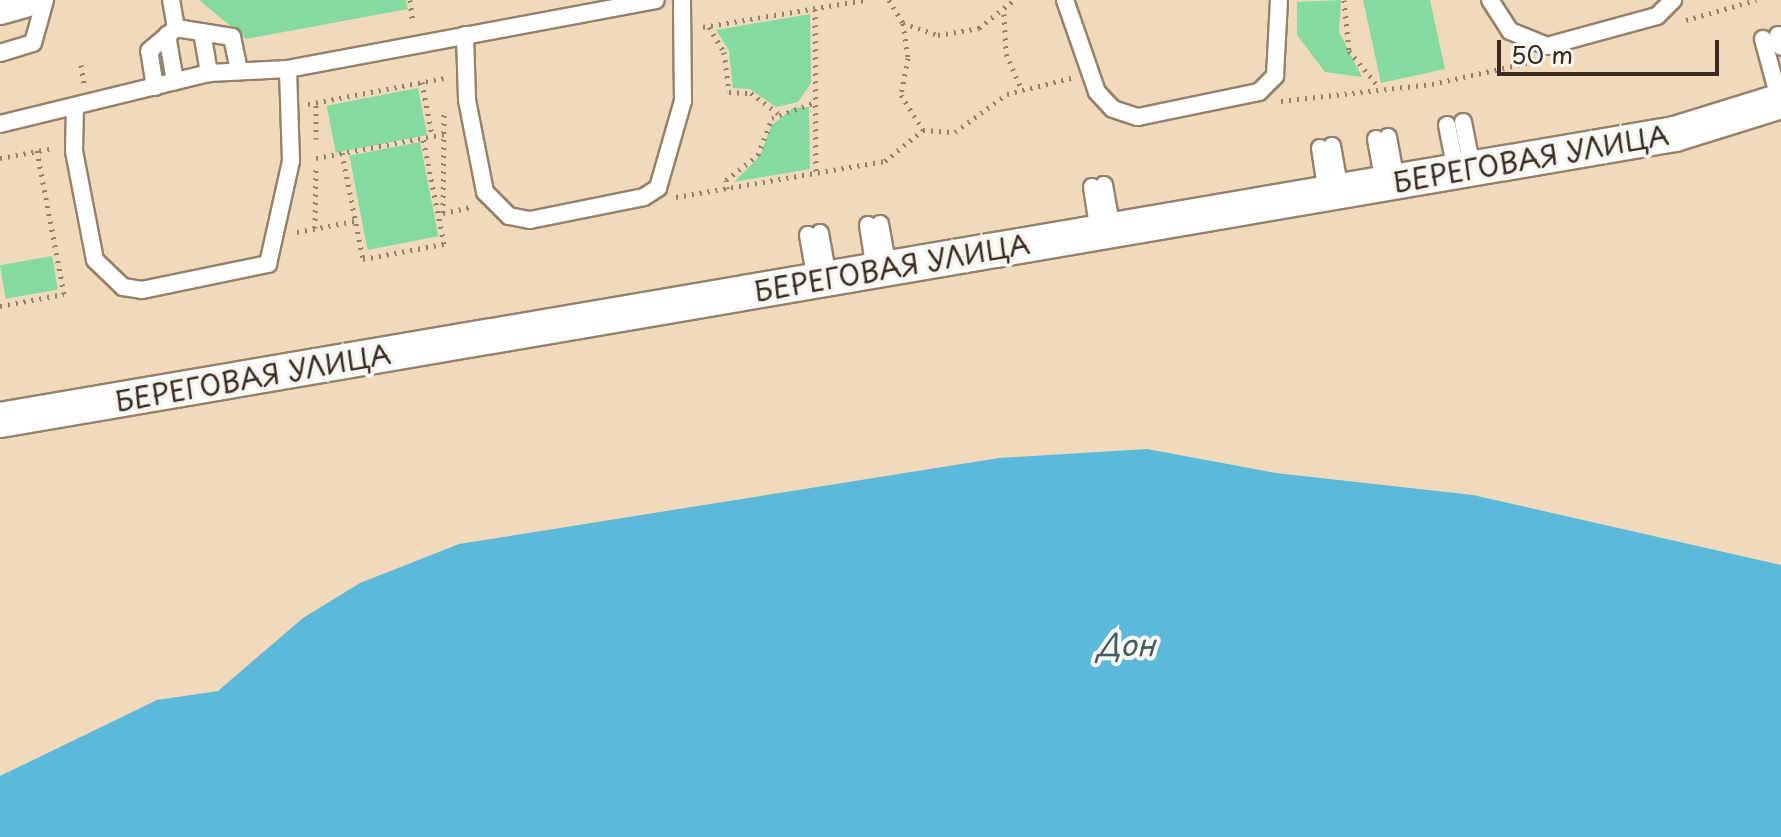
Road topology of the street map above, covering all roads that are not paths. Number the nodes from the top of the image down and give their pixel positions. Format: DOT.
graph roads {
  1 [pos="25,0"];
  2 [pos="45,0"];
  3 [pos="171,0"];
  4 [pos="656,0"];
  5 [pos="682,0"];
  6 [pos="1065,0"];
  7 [pos="1279,0"];
  8 [pos="1490,0"];
  9 [pos="1668,6"];
  10 [pos="0,7"];
  11 [pos="172,32"];
  12 [pos="202,32"];
  13 [pos="465,35"];
  14 [pos="1774,41"];
  15 [pos="0,53"];
  16 [pos="288,69"];
  17 [pos="239,71"];
  18 [pos="209,73"];
  19 [pos="175,81"];
  20 [pos="155,87"];
  21 [pos="1780,101"];
  22 [pos="75,106"];
  23 [pos="0,124"];
  24 [pos="1455,124"];
  25 [pos="1382,138"];
  26 [pos="1326,147"];
  27 [pos="1464,169"];
  28 [pos="1390,182"];
  29 [pos="1098,186"];
  30 [pos="1333,192"];
  31 [pos="874,224"];
  32 [pos="1106,231"];
  33 [pos="814,234"];
  34 [pos="882,269"];
  35 [pos="822,279"];
  36 [pos="0,420"];
  1 -- 10 [label="street"];
  2 -- 15 [label="lane"];
  3 -- 11 [label="lane"];
  4 -- 13 [label="lane"];
  5 -- 13 [label="lane"];
  6 -- 7 [label="lane"];
  8 -- 9 [label="lane"];
  11 -- 12 [label="lane"];
  11 -- 19 [label="lane"];
  11 -- 20 [label="lane"];
  12 -- 17 [label="lane"];
  12 -- 18 [label="lane"];
  13 -- 16 [label="lane"];
  14 -- 21 [label="lane"];
  16 -- 17 [label="lane"];
  16 -- 22 [label="lane"];
  17 -- 18 [label="lane"];
  18 -- 19 [label="lane"];
  19 -- 20 [label="lane"];
  20 -- 22 [label="lane"];
  21 -- 27 [label="street, БЕРЕГОВАЯ УЛИЦА"];
  22 -- 23 [label="lane"];
  24 -- 27 [label="lane"];
  25 -- 28 [label="lane"];
  26 -- 30 [label="lane"];
  27 -- 28 [label="street, БЕРЕГОВАЯ УЛИЦА"];
  28 -- 30 [label="street, БЕРЕГОВАЯ УЛИЦА"];
  29 -- 32 [label="lane"];
  30 -- 32 [label="street, БЕРЕГОВАЯ УЛИЦА"];
  31 -- 34 [label="lane"];
  32 -- 34 [label="street, БЕРЕГОВАЯ УЛИЦА"];
  33 -- 35 [label="lane"];
  34 -- 35 [label="street, БЕРЕГОВАЯ УЛИЦА"];
  35 -- 36 [label="street, БЕРЕГОВАЯ УЛИЦА"];
}
